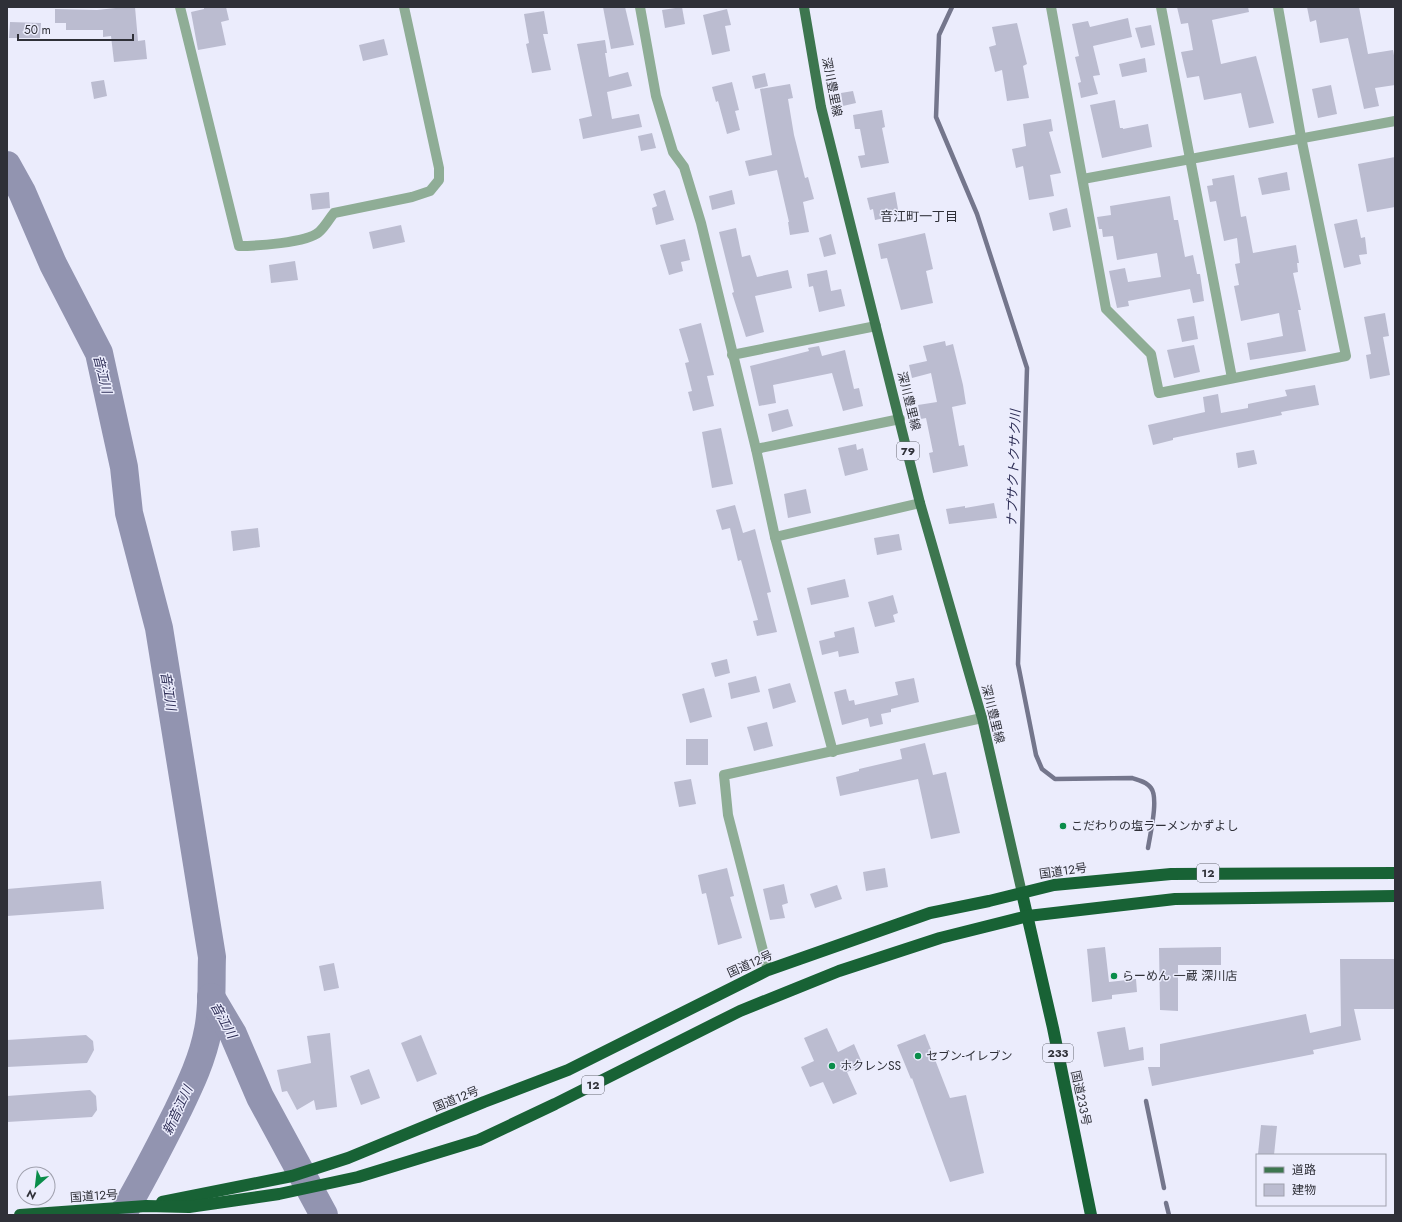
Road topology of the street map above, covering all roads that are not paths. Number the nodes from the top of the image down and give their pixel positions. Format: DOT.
graph roads {
  1 [pos="180,7"];
  2 [pos="404,7"];
  3 [pos="640,7"];
  4 [pos="804,7"];
  5 [pos="1051,7"];
  6 [pos="1161,7"];
  7 [pos="1278,7"];
  8 [pos="1395,121"];
  9 [pos="1301,137"];
  10 [pos="1191,159"];
  11 [pos="1084,179"];
  12 [pos="876,326"];
  13 [pos="732,355"];
  14 [pos="1232,378"];
  15 [pos="900,419"];
  16 [pos="756,449"];
  17 [pos="920,503"];
  18 [pos="775,537"];
  19 [pos="982,718"];
  20 [pos="833,752"];
  21 [pos="1395,873"];
  22 [pos="1022,893"];
  23 [pos="1395,896"];
  24 [pos="1028,916"];
  25 [pos="768,970"];
  26 [pos="146,1206"];
  27 [pos="20,1215"];
  28 [pos="1091,1215"];
  1 -- 2 [label="street"];
  3 -- 13 [label="street"];
  4 -- 12 [label="main road, 深川豊里線 / 79"];
  5 -- 11 [label="street"];
  6 -- 10 [label="street"];
  7 -- 9 [label="street"];
  8 -- 9 [label="street"];
  9 -- 10 [label="street"];
  9 -- 14 [label="street"];
  10 -- 11 [label="street"];
  10 -- 14 [label="street"];
  11 -- 14 [label="street"];
  12 -- 13 [label="street"];
  12 -- 15 [label="main road, 深川豊里線 / 79"];
  13 -- 16 [label="street"];
  15 -- 16 [label="street"];
  15 -- 17 [label="main road, 深川豊里線 / 79"];
  16 -- 18 [label="street"];
  17 -- 18 [label="street"];
  17 -- 19 [label="main road, 深川豊里線 / 79"];
  18 -- 20 [label="street"];
  19 -- 20 [label="street"];
  19 -- 22 [label="main road, 深川豊里線 / 79"];
  20 -- 25 [label="street"];
  21 -- 22 [label="highway, 国道12号 / 12"];
  22 -- 24 [label="highway, 国道233号 / 233"];
  22 -- 25 [label="highway, 国道12号 / 12"];
  23 -- 24 [label="highway, 国道12号 / 12"];
  24 -- 26 [label="highway, 国道12号 / 12"];
  24 -- 28 [label="highway, 国道233号 / 233"];
  25 -- 26 [label="highway, 国道12号 / 12"];
  26 -- 27 [label="highway, 国道12号 / 12"];
}
